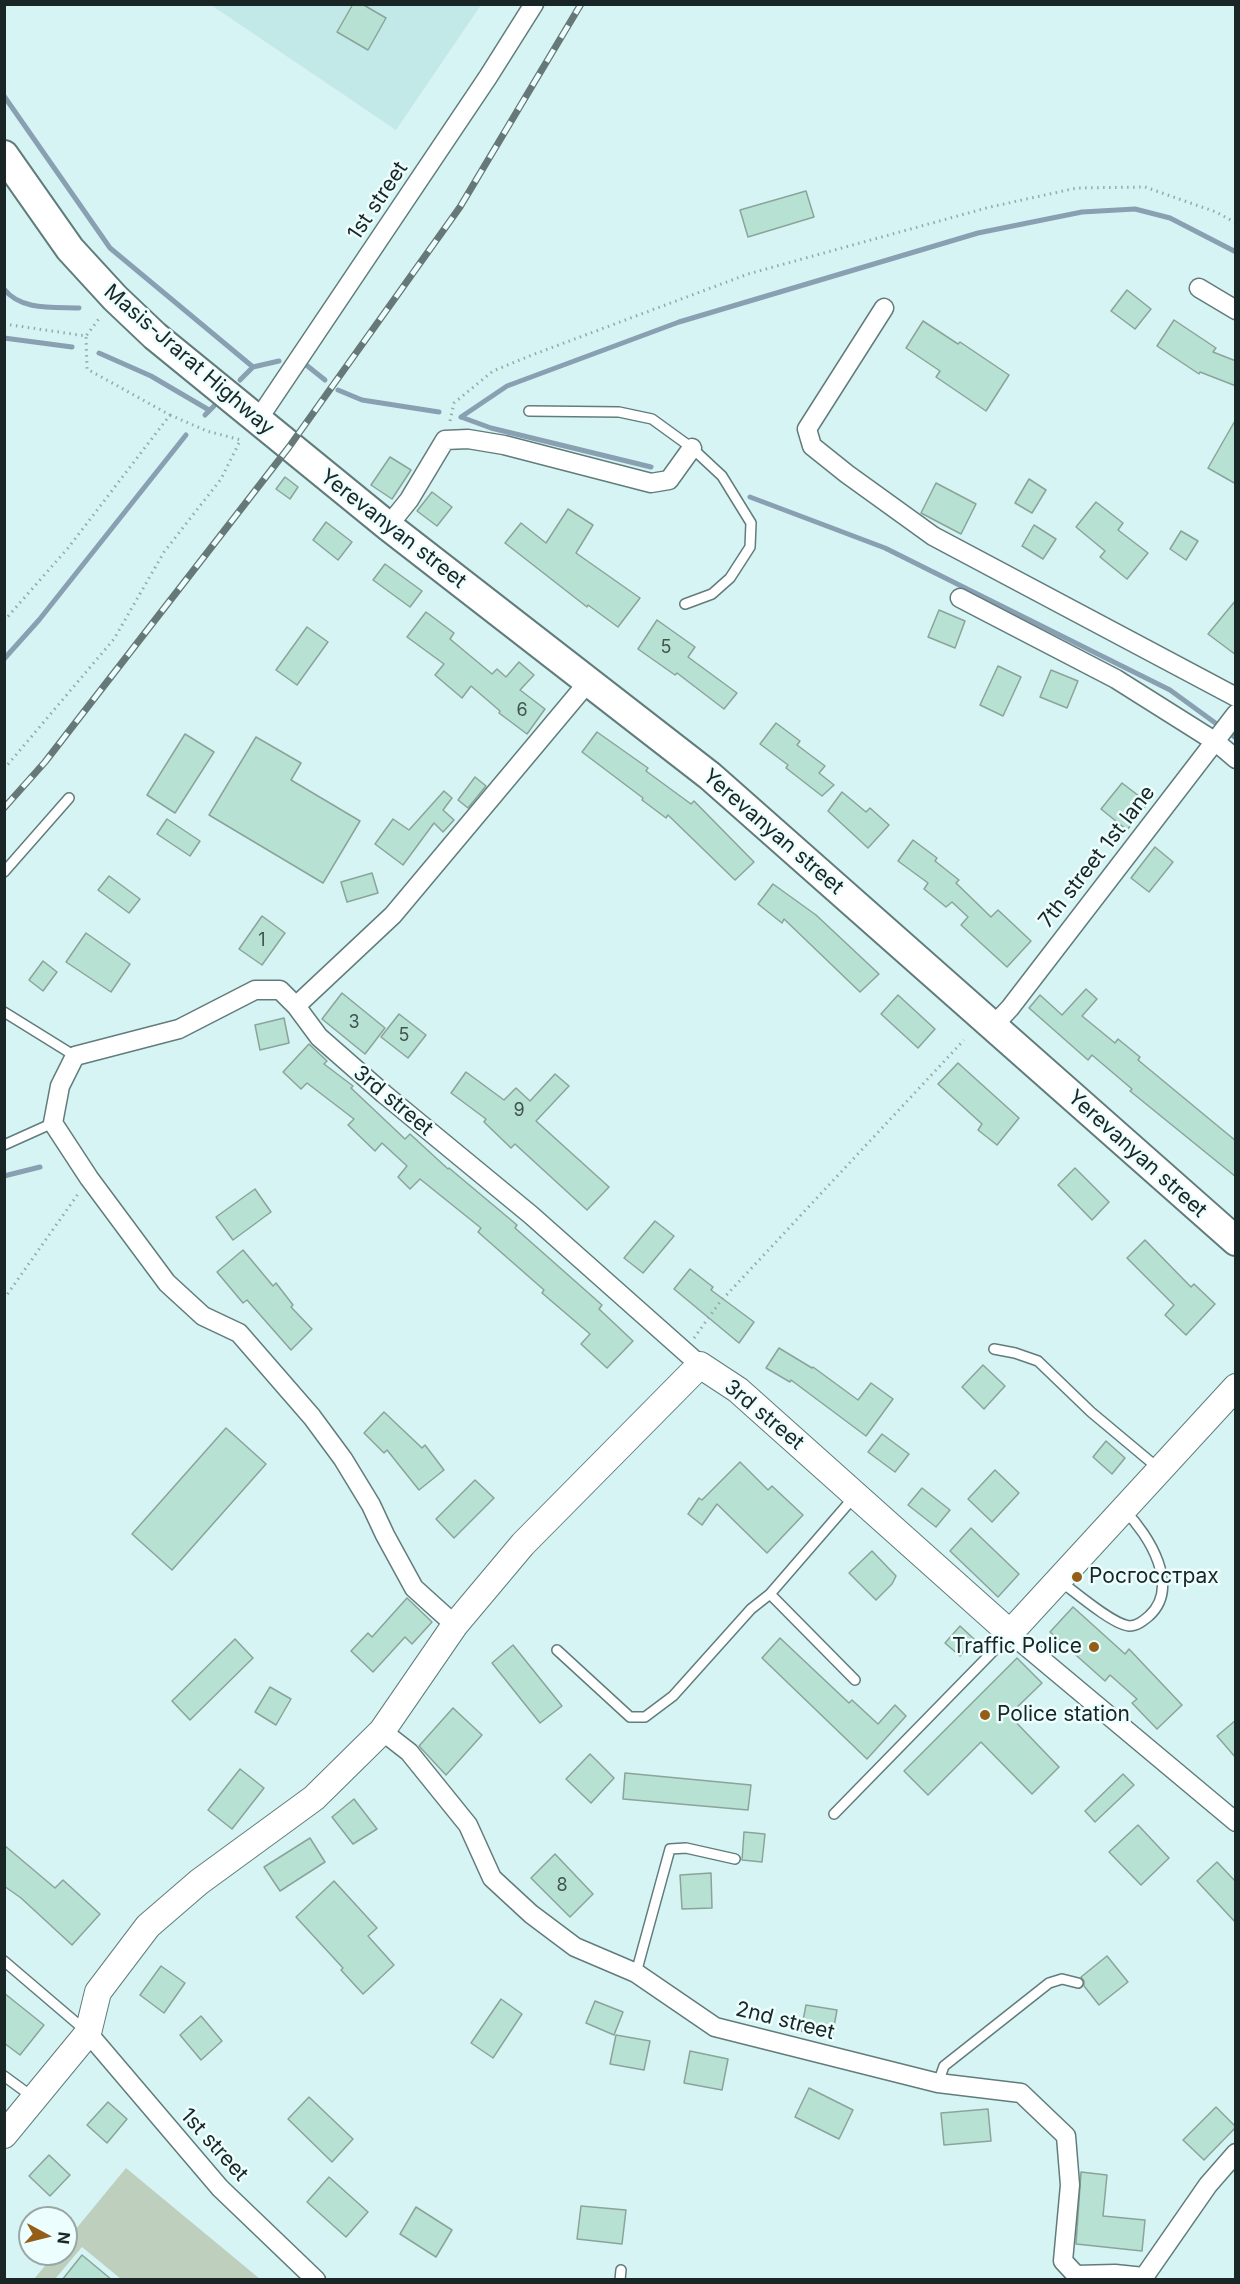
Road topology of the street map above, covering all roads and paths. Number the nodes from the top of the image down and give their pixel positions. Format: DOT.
graph roads {
  1 [pos="534,4"];
  2 [pos="4,155"];
  3 [pos="1236,223"];
  4 [pos="1199,288"];
  5 [pos="115,298"];
  6 [pos="884,308"];
  7 [pos="1236,310"];
  8 [pos="4,324"];
  9 [pos="86,336"];
  10 [pos="530,411"];
  11 [pos="170,415"];
  12 [pos="257,422"];
  13 [pos="445,440"];
  14 [pos="289,447"];
  15 [pos="692,448"];
  16 [pos="388,526"];
  17 [pos="960,598"];
  18 [pos="685,604"];
  19 [pos="4,621"];
  20 [pos="589,681"];
  21 [pos="1236,697"];
  22 [pos="1225,729"];
  23 [pos="1236,759"];
  24 [pos="4,769"];
  25 [pos="69,798"];
  26 [pos="4,872"];
  27 [pos="296,1006"];
  28 [pos="4,1012"];
  29 [pos="993,1026"];
  30 [pos="964,1040"];
  31 [pos="75,1056"];
  32 [pos="53,1123"];
  33 [pos="4,1145"];
  34 [pos="89,1178"];
  35 [pos="1236,1241"];
  36 [pos="4,1299"];
  37 [pos="994,1349"];
  38 [pos="692,1358"];
  39 [pos="1236,1387"];
  40 [pos="1160,1469"];
  41 [pos="856,1495"];
  42 [pos="1124,1509"];
  43 [pos="1059,1580"];
  44 [pos="771,1594"];
  45 [pos="455,1625"];
  46 [pos="1010,1633"];
  47 [pos="557,1650"];
  48 [pos="855,1680"];
  49 [pos="382,1731"];
  50 [pos="834,1814"];
  51 [pos="1236,1822"];
  52 [pos="735,1859"];
  53 [pos="4,1961"];
  54 [pos="636,1973"];
  55 [pos="1078,1983"];
  56 [pos="88,2033"];
  57 [pos="4,2076"];
  58 [pos="938,2083"];
  59 [pos="34,2098"];
  60 [pos="4,2135"];
  61 [pos="1236,2153"];
  62 [pos="1143,2278"];
  63 [pos="316,2280"];
  1 -- 12 [label="street, 1st street"];
  2 -- 5 [label="main road, Masis-Jrarat Highway"];
  3 -- 13 [label="path"];
  4 -- 7 [label="street"];
  5 -- 9 [label="path"];
  5 -- 12 [label="main road, Masis-Jrarat Highway"];
  6 -- 21 [label="street"];
  8 -- 9 [label="path"];
  9 -- 11 [label="path"];
  10 -- 15 [label="lane"];
  11 -- 19 [label="path"];
  11 -- 24 [label="path"];
  12 -- 14 [label="main road, Masis-Jrarat Highway"];
  13 -- 15 [label="street"];
  13 -- 16 [label="street"];
  14 -- 16 [label="main road, Yerevanyan street"];
  15 -- 18 [label="lane"];
  16 -- 20 [label="main road, Yerevanyan street"];
  17 -- 22 [label="street"];
  20 -- 27 [label="street"];
  20 -- 29 [label="main road, Yerevanyan street"];
  22 -- 23 [label="street"];
  22 -- 29 [label="street, 7th street 1st lane"];
  25 -- 26 [label="lane"];
  27 -- 31 [label="street, 3rd street"];
  27 -- 38 [label="street, 3rd street"];
  28 -- 31 [label="lane"];
  29 -- 35 [label="main road, Yerevanyan street"];
  30 -- 38 [label="path"];
  31 -- 32 [label="street"];
  32 -- 33 [label="lane"];
  32 -- 34 [label="street"];
  34 -- 36 [label="path"];
  34 -- 45 [label="street"];
  37 -- 40 [label="lane"];
  38 -- 41 [label="street, 3rd street"];
  38 -- 45 [label="street"];
  39 -- 40 [label="street"];
  40 -- 42 [label="street"];
  41 -- 44 [label="lane"];
  41 -- 46 [label="street, 3rd street"];
  42 -- 43 [label="street"];
  42 -- 43 [label="lane"];
  43 -- 46 [label="street"];
  44 -- 47 [label="lane"];
  44 -- 48 [label="lane"];
  45 -- 49 [label="street"];
  46 -- 50 [label="lane"];
  46 -- 51 [label="street, 3rd street"];
  49 -- 54 [label="street, 2nd street"];
  49 -- 56 [label="street"];
  52 -- 54 [label="lane"];
  53 -- 56 [label="lane"];
  54 -- 58 [label="street, 2nd street"];
  55 -- 58 [label="lane"];
  56 -- 59 [label="street"];
  56 -- 63 [label="street, 1st street"];
  57 -- 59 [label="lane"];
  58 -- 62 [label="street, 2nd street"];
  59 -- 60 [label="street"];
  61 -- 62 [label="street"];
}
